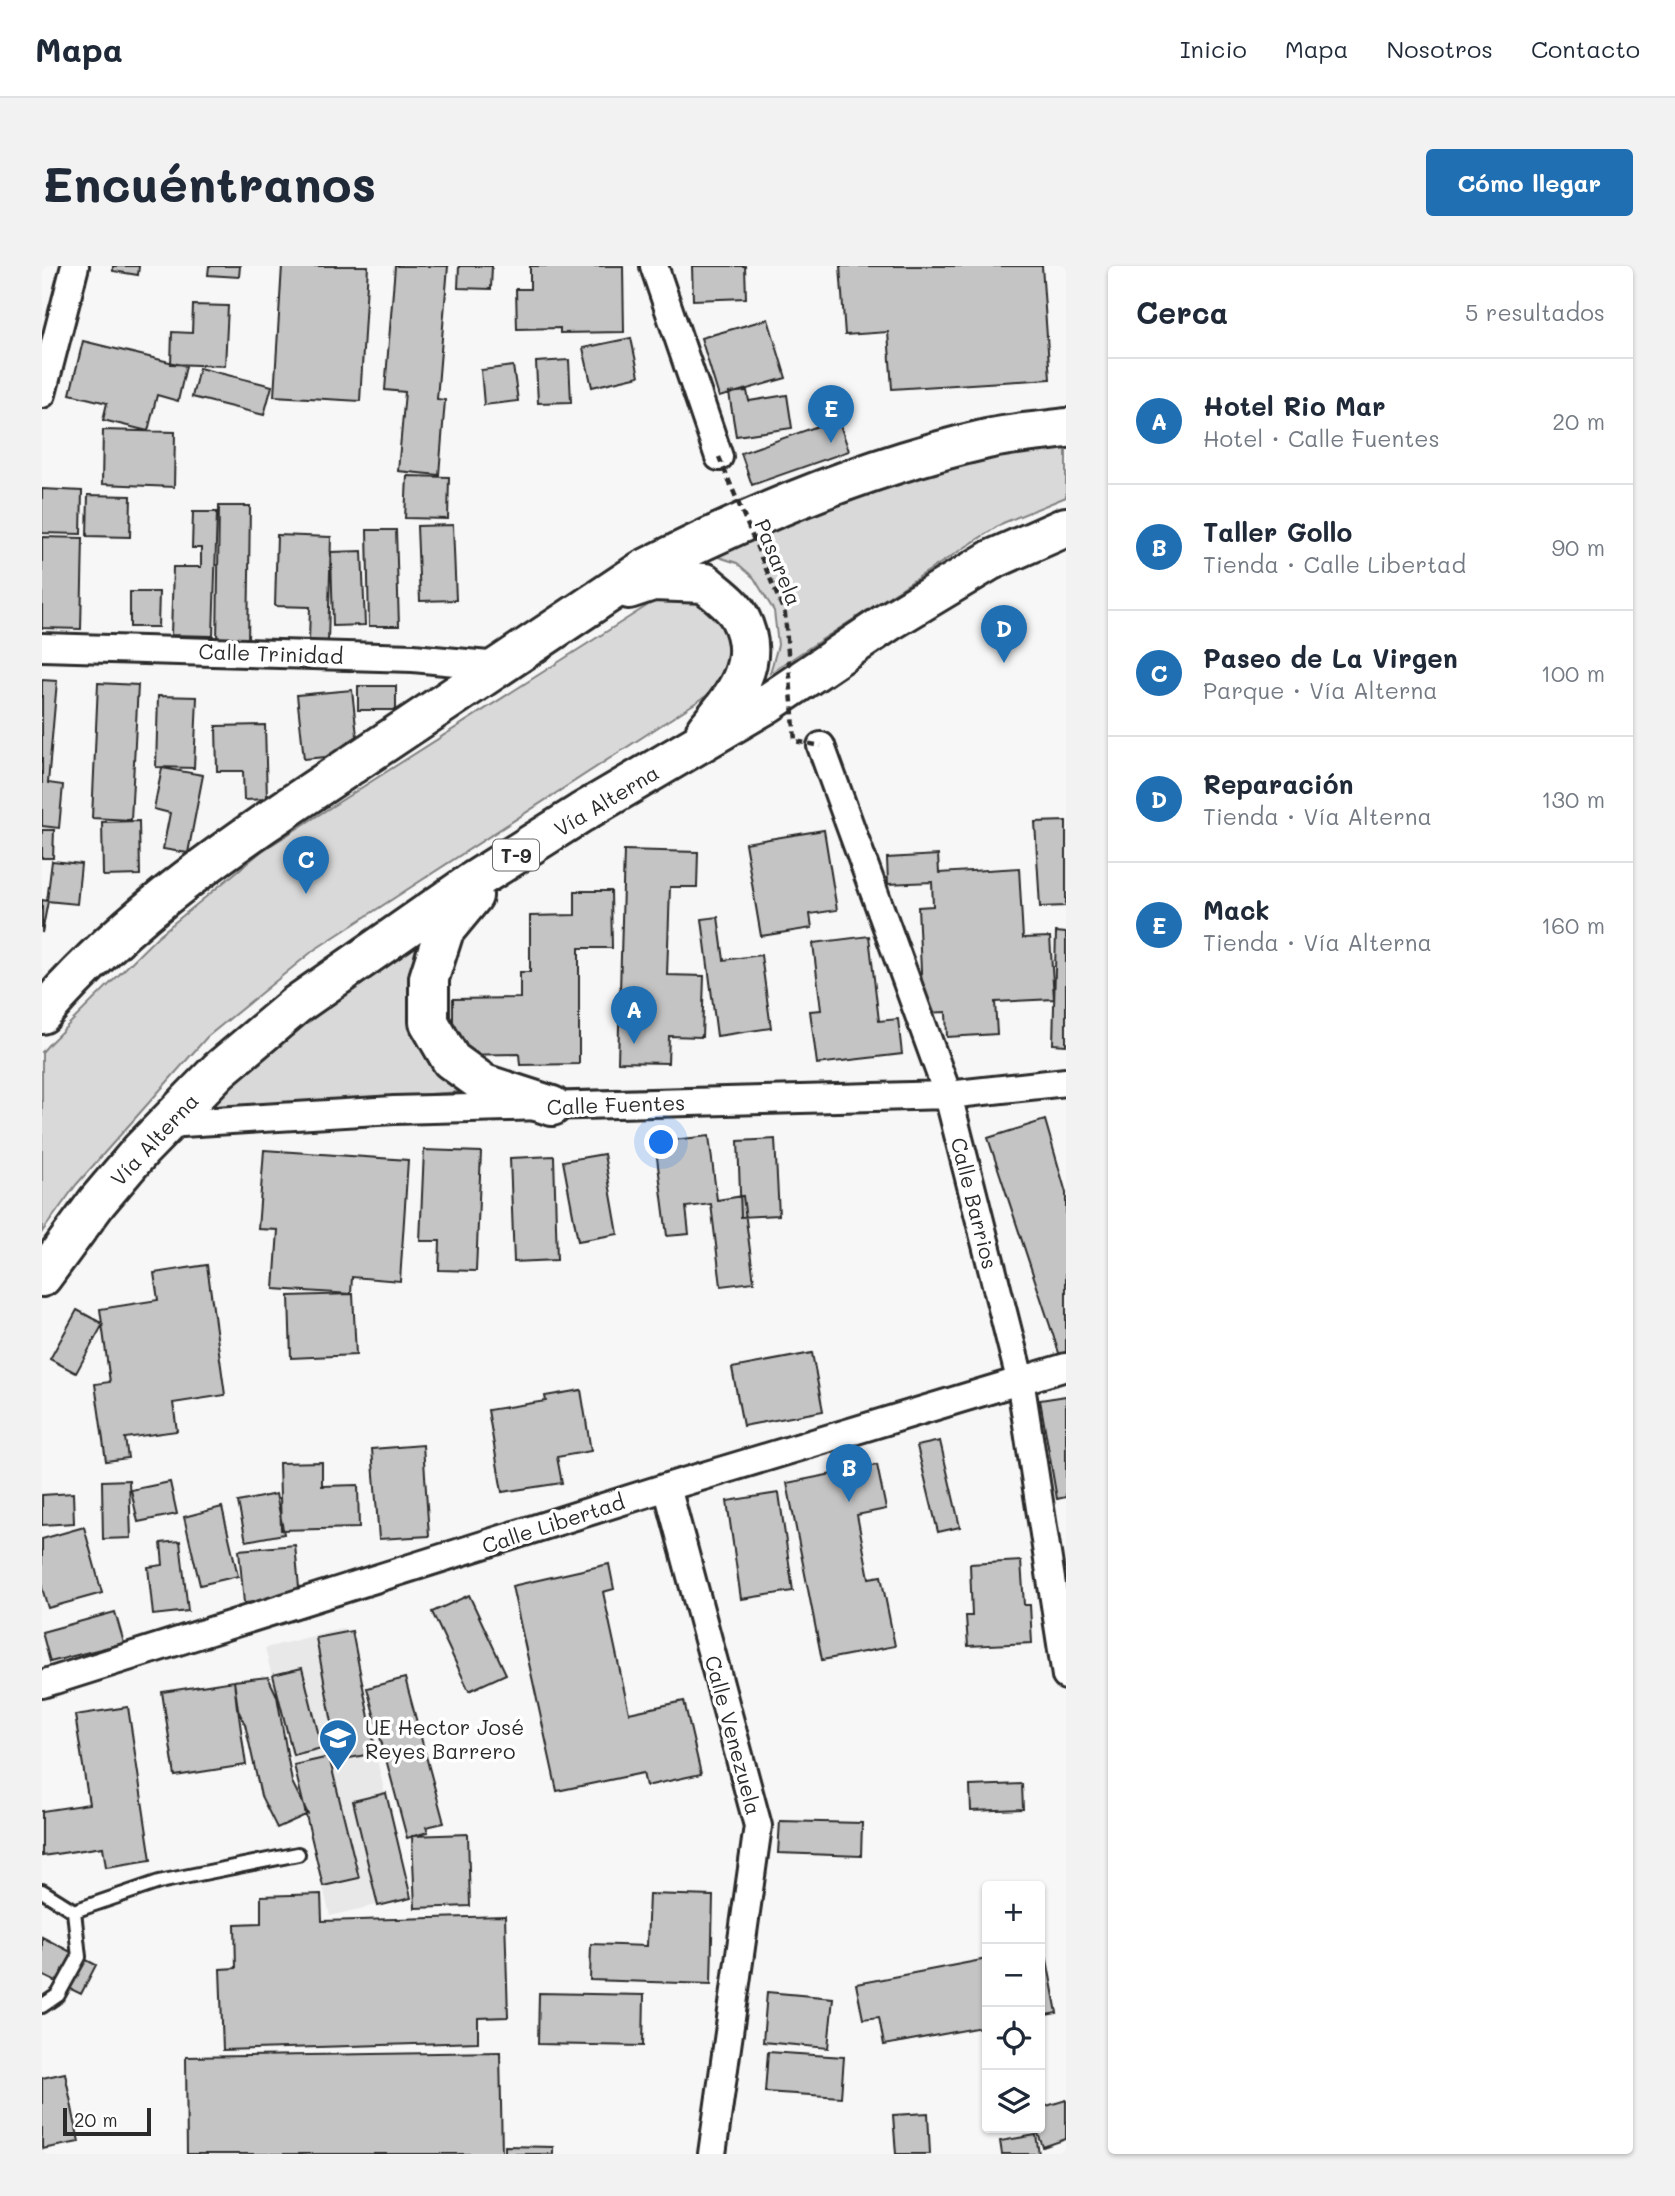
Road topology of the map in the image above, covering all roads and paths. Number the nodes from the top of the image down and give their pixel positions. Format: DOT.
graph roads {
  1 [pos="75,266"];
  2 [pos="654,266"];
  3 [pos="42,394"];
  4 [pos="1066,428"];
  5 [pos="719,457"];
  6 [pos="1066,527"];
  7 [pos="599,599"];
  8 [pos="42,647"];
  9 [pos="499,666"];
  10 [pos="821,746"];
  11 [pos="689,750"];
  12 [pos="497,867"];
  13 [pos="79,970"];
  14 [pos="42,992"];
  15 [pos="42,1014"];
  16 [pos="1066,1082"];
  17 [pos="948,1095"];
  18 [pos="552,1106"];
  19 [pos="166,1124"];
  20 [pos="42,1277"];
  21 [pos="1066,1367"];
  22 [pos="1020,1380"];
  23 [pos="667,1487"];
  24 [pos="1066,1676"];
  25 [pos="42,1684"];
  26 [pos="299,1854"];
  27 [pos="42,1891"];
  28 [pos="74,1911"];
  29 [pos="42,2006"];
  30 [pos="712,2154"];
  1 -- 3 [label="street"];
  2 -- 5 [label="street"];
  4 -- 7 [label="highway, T-9"];
  5 -- 10 [label="path, Pasarela, bridge"];
  6 -- 11 [label="highway, Vía Alterna / T-9"];
  7 -- 9 [label="highway, T-9"];
  7 -- 11 [label="highway, T-9"];
  8 -- 9 [label="street, Calle Trinidad"];
  9 -- 13 [label="highway, T-9"];
  10 -- 17 [label="street, Calle Barrios"];
  11 -- 12 [label="highway, Vía Alterna / T-9"];
  12 -- 18 [label="highway"];
  12 -- 19 [label="highway, Vía Alterna / T-9"];
  13 -- 14 [label="highway"];
  13 -- 15 [label="highway, T-9"];
  16 -- 17 [label="street, Calle Fuentes"];
  17 -- 18 [label="street, Calle Fuentes"];
  17 -- 22 [label="street, Calle Barrios"];
  18 -- 19 [label="street, Calle Fuentes"];
  19 -- 20 [label="highway, Vía Alterna / T-9"];
  21 -- 22 [label="street, Calle Libertad"];
  22 -- 23 [label="street, Calle Libertad"];
  22 -- 24 [label="street, Calle Barrios"];
  23 -- 25 [label="street, Calle Libertad"];
  23 -- 30 [label="street, Calle Venezuela"];
  26 -- 28 [label="lane"];
  27 -- 28 [label="lane"];
  28 -- 29 [label="lane"];
}
